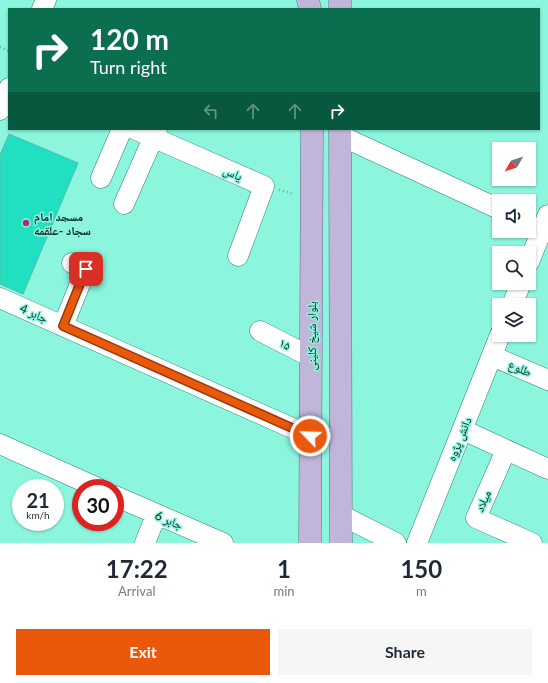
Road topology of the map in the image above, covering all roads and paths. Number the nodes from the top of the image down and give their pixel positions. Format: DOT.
graph roads {
  1 [pos="8,90"];
  2 [pos="0,110"];
  3 [pos="122,130"];
  4 [pos="139,130"];
  5 [pos="312,130"];
  6 [pos="321,130"];
  7 [pos="340,132"];
  8 [pos="155,133"];
  9 [pos="101,178"];
  10 [pos="264,186"];
  11 [pos="312,199"];
  12 [pos="124,204"];
  13 [pos="492,206"];
  14 [pos="540,222"];
  15 [pos="533,246"];
  16 [pos="238,256"];
  17 [pos="72,262"];
  18 [pos="0,298"];
  19 [pos="63,326"];
  20 [pos="260,331"];
  21 [pos="497,342"];
  22 [pos="311,356"];
  23 [pos="492,356"];
  24 [pos="548,380"];
  25 [pos="463,430"];
  26 [pos="310,436"];
  27 [pos="0,444"];
  28 [pos="506,450"];
  29 [pos="548,469"];
  30 [pos="78,479"];
  31 [pos="124,500"];
  32 [pos="156,515"];
  33 [pos="341,515"];
  34 [pos="145,543"];
  35 [pos="222,543"];
  36 [pos="310,543"];
  37 [pos="341,543"];
  38 [pos="396,543"];
  39 [pos="417,543"];
  40 [pos="532,543"];
  1 -- 2 [label="street"];
  3 -- 9 [label="street"];
  4 -- 8 [label="street, یاس"];
  5 -- 11 [label="main road, بلوار شیخ کلینی"];
  6 -- 7 [label="main road"];
  7 -- 13 [label="street"];
  7 -- 33 [label="main road"];
  8 -- 10 [label="street, یاس"];
  8 -- 12 [label="street"];
  10 -- 11 [label="path"];
  10 -- 16 [label="street"];
  11 -- 22 [label="main road, بلوار شیخ کلینی"];
  14 -- 15 [label="street"];
  17 -- 19 [label="street"];
  18 -- 19 [label="street, جابر 4"];
  19 -- 26 [label="street, جابر 4"];
  20 -- 22 [label="street, ۱۵"];
  21 -- 23 [label="street, دانش پژوه"];
  22 -- 26 [label="main road, بلوار شیخ کلینی"];
  23 -- 24 [label="street, طلوع"];
  23 -- 25 [label="street, دانش پژوه"];
  25 -- 28 [label="street"];
  25 -- 39 [label="street, دانش پژوه"];
  26 -- 36 [label="main road, بلوار شیخ کلینی"];
  27 -- 30 [label="street"];
  28 -- 29 [label="street"];
  28 -- 40 [label="street, میلاد"];
  31 -- 32 [label="street, جابر 6"];
  32 -- 34 [label="street"];
  32 -- 35 [label="street, جابر 6"];
  33 -- 37 [label="main road"];
  33 -- 38 [label="street"];
}
